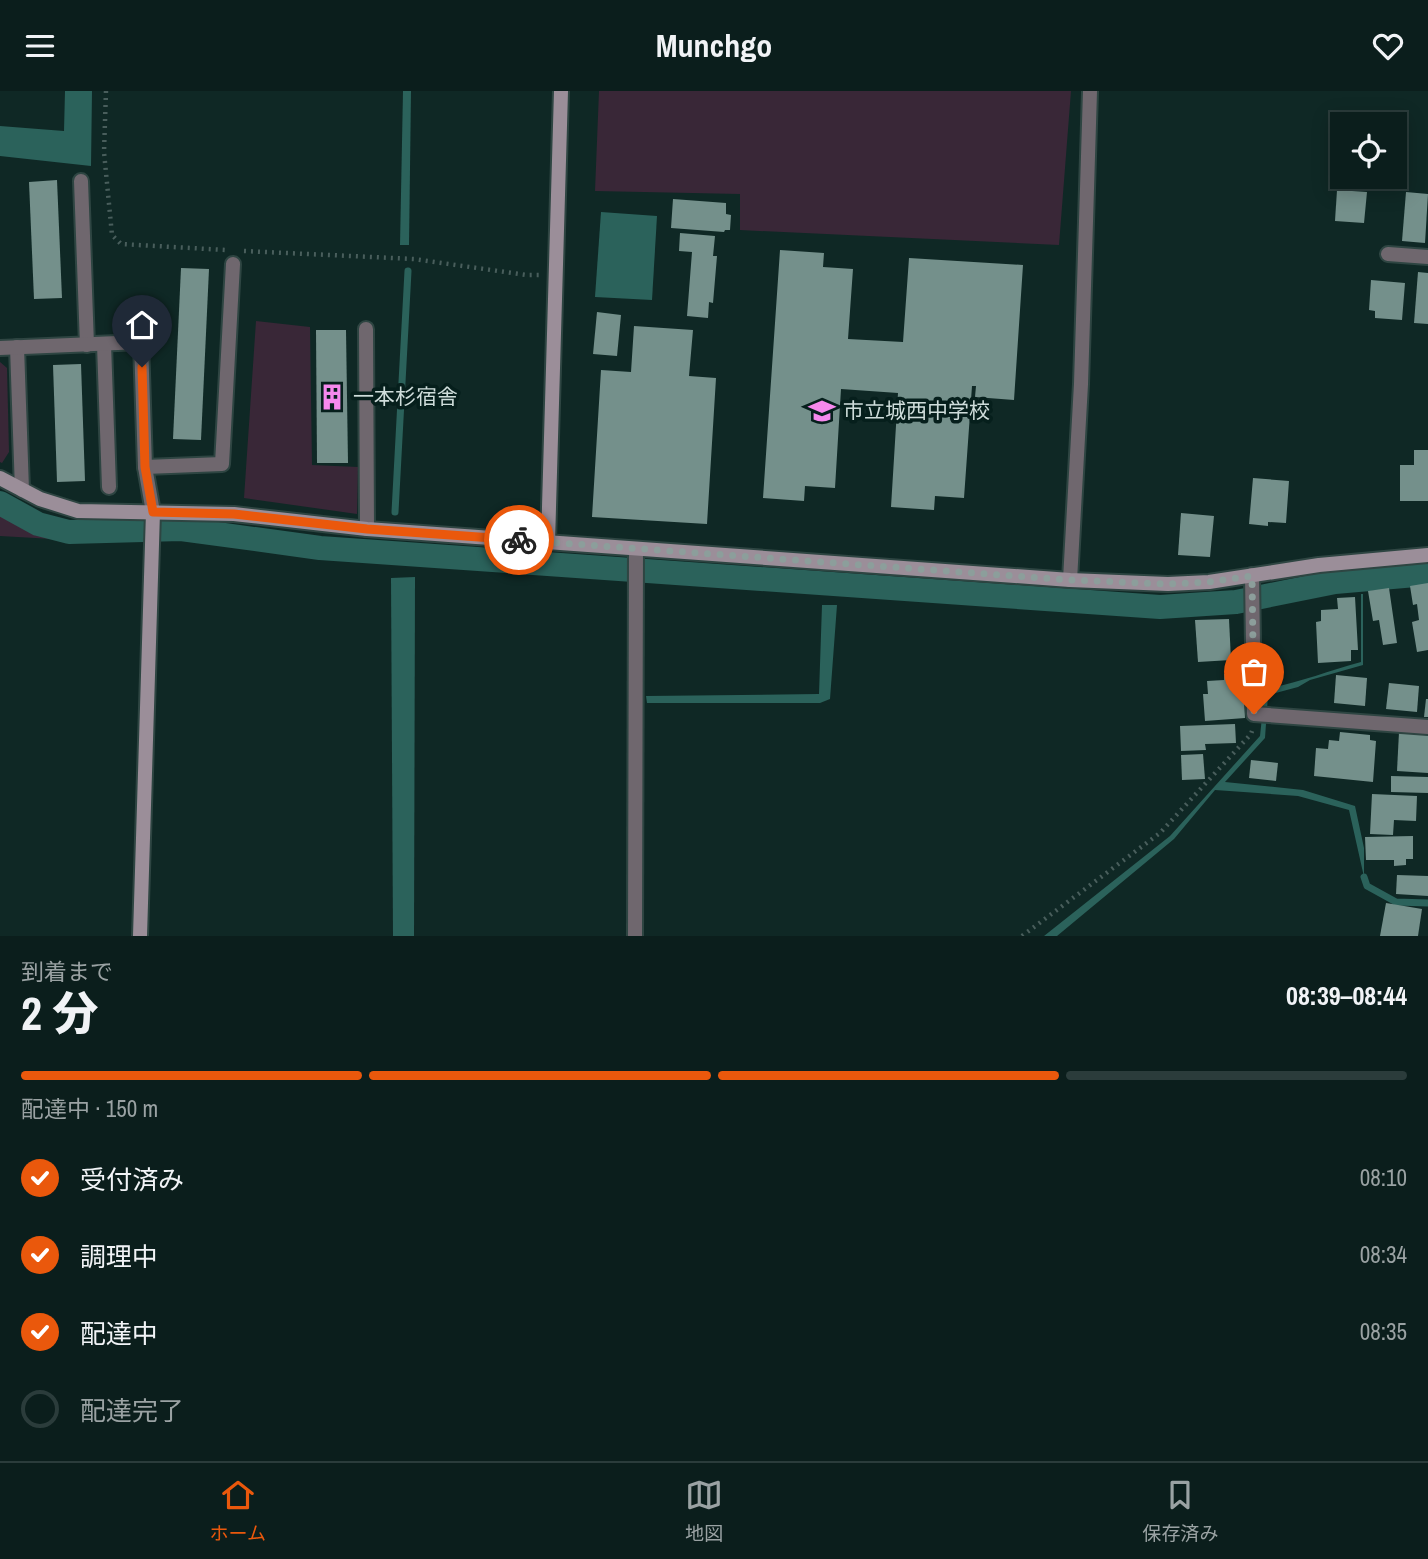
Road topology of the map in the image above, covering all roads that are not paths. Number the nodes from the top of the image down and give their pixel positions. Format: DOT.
graph roads {
  1 [pos="561,91"];
  2 [pos="1090,91"];
  3 [pos="81,181"];
  4 [pos="1388,254"];
  5 [pos="1428,257"];
  6 [pos="233,264"];
  7 [pos="366,328"];
  8 [pos="104,344"];
  9 [pos="87,345"];
  10 [pos="18,347"];
  11 [pos="0,348"];
  12 [pos="145,467"];
  13 [pos="0,478"];
  14 [pos="109,487"];
  15 [pos="22,490"];
  16 [pos="153,516"];
  17 [pos="367,529"];
  18 [pos="548,542"];
  19 [pos="636,554"];
  20 [pos="1428,555"];
  21 [pos="1070,580"];
  22 [pos="1252,583"];
  23 [pos="1428,727"];
  24 [pos="140,936"];
  25 [pos="635,936"];
  1 -- 18 [label="street"];
  2 -- 21 [label="street"];
  3 -- 9 [label="street"];
  4 -- 5 [label="street"];
  6 -- 12 [label="street"];
  7 -- 17 [label="street"];
  8 -- 9 [label="street"];
  8 -- 12 [label="street"];
  8 -- 14 [label="street"];
  9 -- 10 [label="street"];
  10 -- 11 [label="street"];
  10 -- 15 [label="street"];
  12 -- 16 [label="street"];
  13 -- 15 [label="street"];
  15 -- 16 [label="street"];
  16 -- 17 [label="street"];
  16 -- 24 [label="street"];
  17 -- 18 [label="street"];
  18 -- 19 [label="street"];
  19 -- 21 [label="street"];
  19 -- 25 [label="street"];
  20 -- 22 [label="street"];
  21 -- 22 [label="street"];
  22 -- 23 [label="street"];
}
